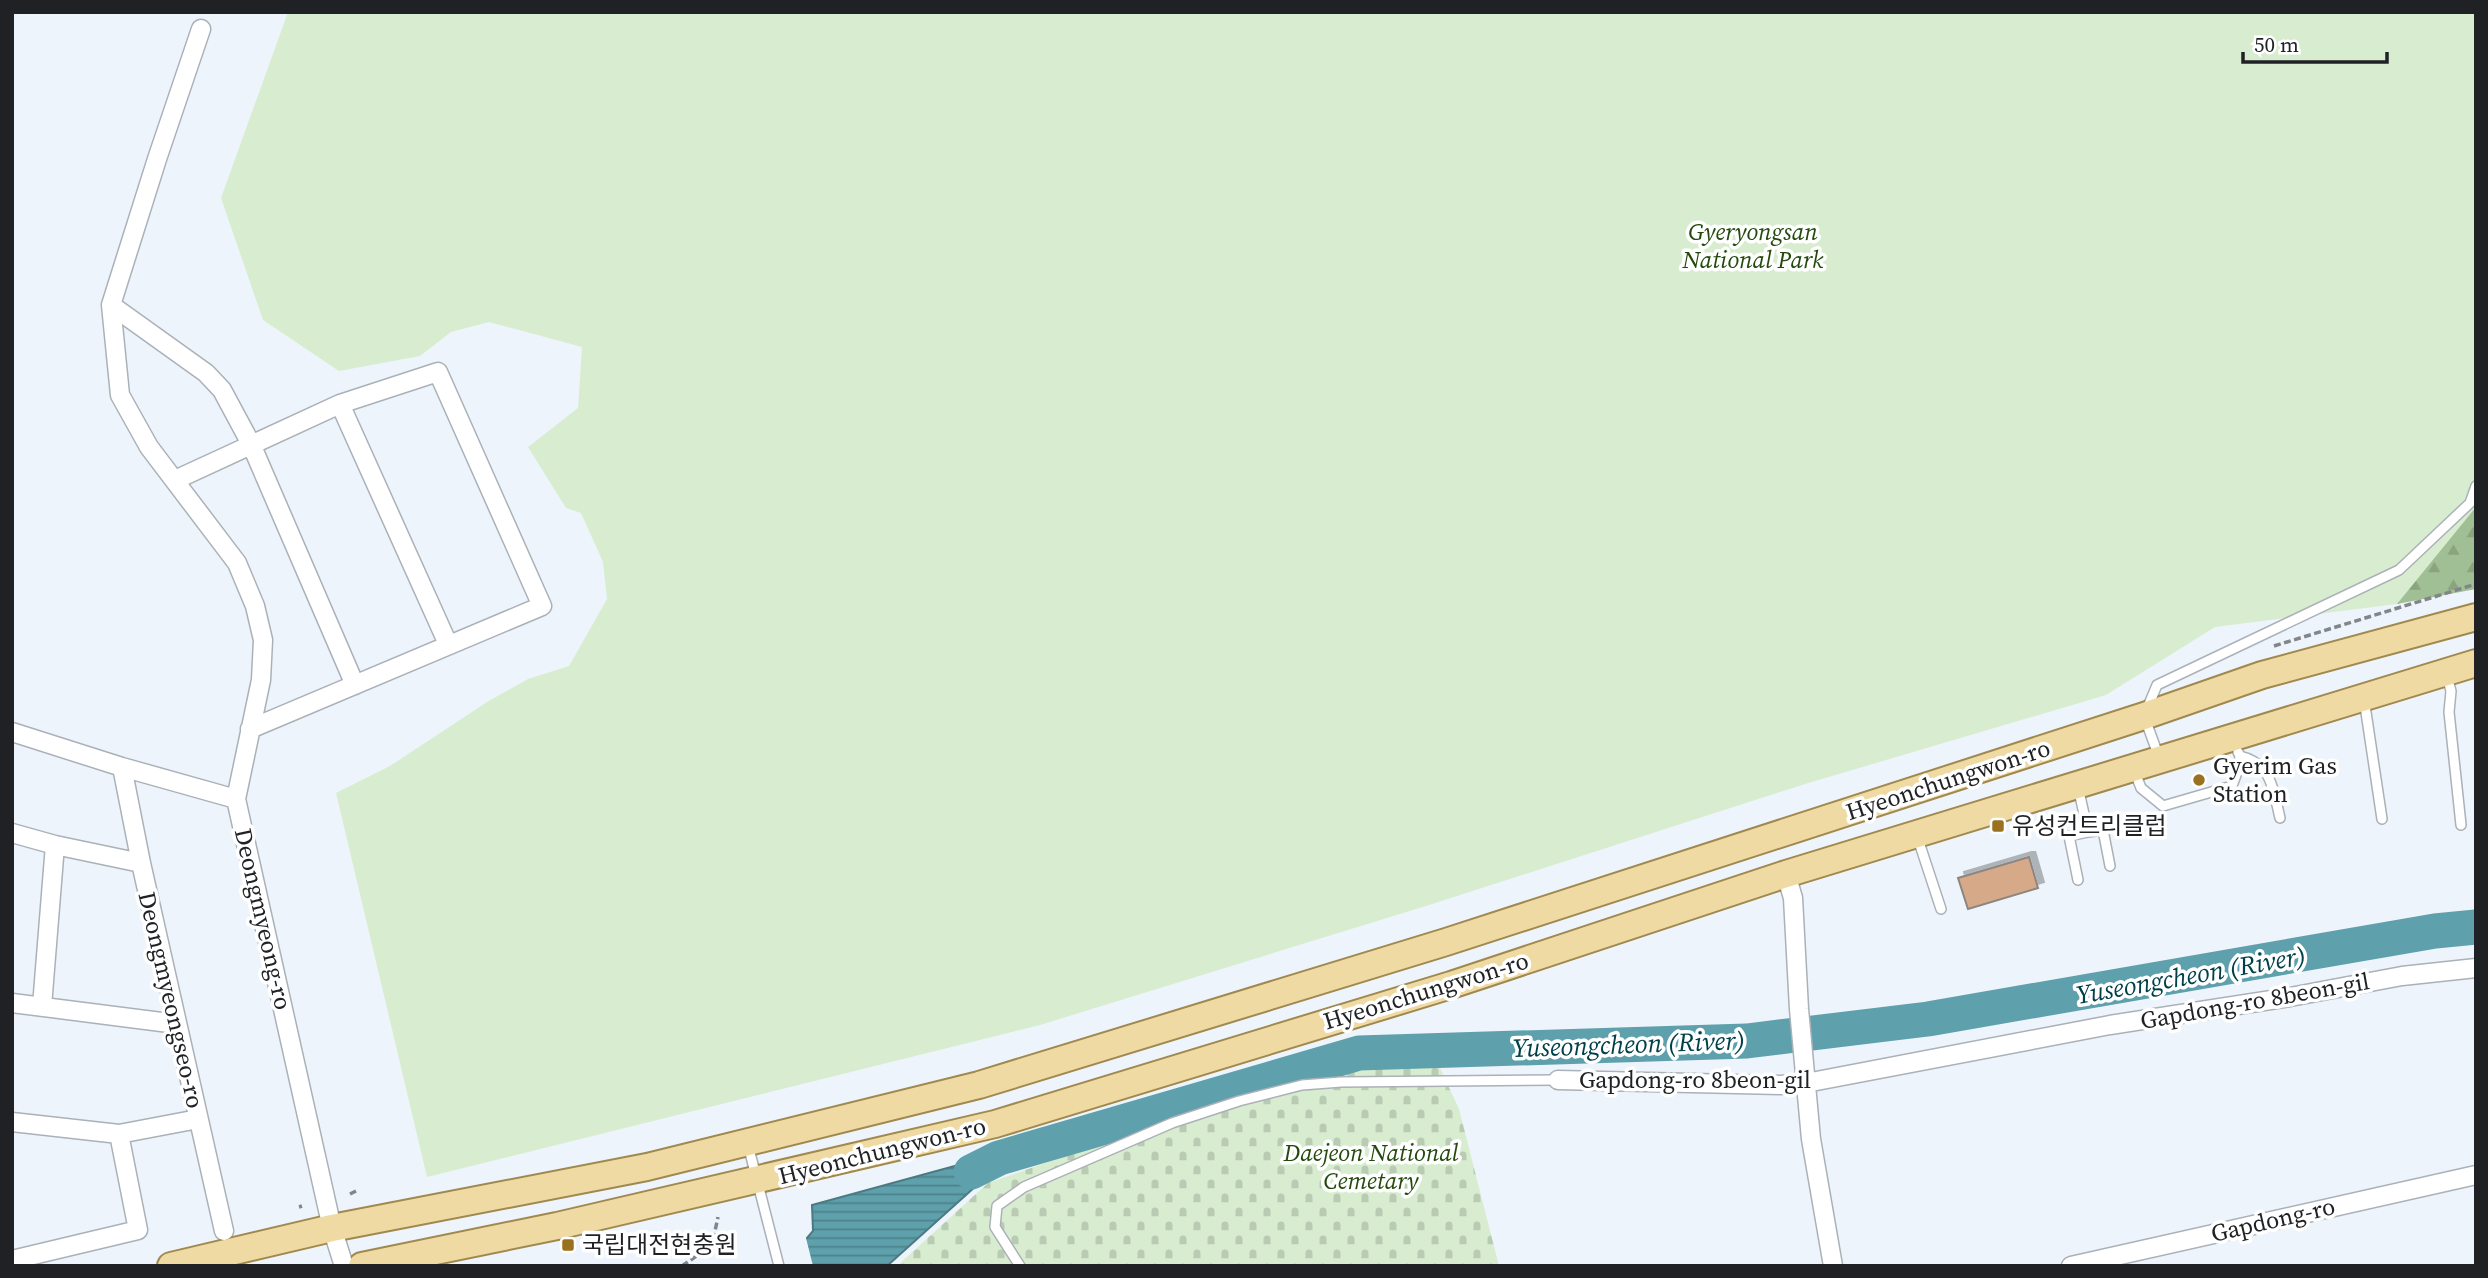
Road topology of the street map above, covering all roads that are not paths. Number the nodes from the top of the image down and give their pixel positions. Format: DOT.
graph roads {
  1 [pos="201,29"];
  2 [pos="111,305"];
  3 [pos="340,404"];
  4 [pos="251,444"];
  5 [pos="175,480"];
  6 [pos="2476,486"];
  7 [pos="2476,617"];
  8 [pos="447,644"];
  9 [pos="2476,663"];
  10 [pos="2446,672"];
  11 [pos="355,685"];
  12 [pos="2364,697"];
  13 [pos="2144,716"];
  14 [pos="250,729"];
  15 [pos="12,732"];
  16 [pos="2237,747"];
  17 [pos="2160,760"];
  18 [pos="122,767"];
  19 [pos="2134,768"];
  20 [pos="2078,785"];
  21 [pos="236,799"];
  22 [pos="2280,818"];
  23 [pos="2382,819"];
  24 [pos="2461,825"];
  25 [pos="2088,832"];
  26 [pos="12,833"];
  27 [pos="1917,834"];
  28 [pos="55,845"];
  29 [pos="141,863"];
  30 [pos="2110,866"];
  31 [pos="1786,874"];
  32 [pos="2078,880"];
  33 [pos="1941,909"];
  34 [pos="2476,968"];
  35 [pos="12,1003"];
  36 [pos="43,1006"];
  37 [pos="177,1024"];
  38 [pos="1805,1077"];
  39 [pos="1558,1080"];
  40 [pos="198,1119"];
  41 [pos="12,1122"];
  42 [pos="118,1134"];
  43 [pos="747,1142"];
  44 [pos="2476,1175"];
  45 [pos="756,1181"];
  46 [pos="332,1228"];
  47 [pos="224,1231"];
  48 [pos="12,1260"];
  49 [pos="171,1266"];
  50 [pos="344,1266"];
  51 [pos="362,1266"];
  52 [pos="779,1266"];
  53 [pos="1020,1266"];
  54 [pos="1833,1266"];
  55 [pos="2071,1266"];
  1 -- 2 [label="street"];
  2 -- 4 [label="street"];
  2 -- 5 [label="street"];
  3 -- 4 [label="street"];
  3 -- 8 [label="street"];
  3 -- 8 [label="street"];
  4 -- 5 [label="street"];
  4 -- 11 [label="street"];
  5 -- 14 [label="street"];
  6 -- 13 [label="lane"];
  7 -- 13 [label="main road, Hyeonchungwon-ro"];
  8 -- 11 [label="street"];
  9 -- 10 [label="main road, Hyeonchungwon-ro"];
  10 -- 12 [label="main road, Hyeonchungwon-ro"];
  10 -- 24 [label="lane"];
  11 -- 14 [label="street"];
  12 -- 16 [label="main road, Hyeonchungwon-ro"];
  12 -- 23 [label="lane"];
  13 -- 17 [label="lane"];
  13 -- 43 [label="main road, Hyeonchungwon-ro"];
  14 -- 21 [label="street"];
  15 -- 18 [label="street, Deongmyeong-ro"];
  16 -- 17 [label="main road, Hyeonchungwon-ro"];
  16 -- 19 [label="lane"];
  16 -- 22 [label="lane"];
  17 -- 19 [label="main road, Hyeonchungwon-ro"];
  18 -- 21 [label="street, Deongmyeong-ro"];
  18 -- 29 [label="street, Deongmyeongseo-ro"];
  19 -- 20 [label="main road, Hyeonchungwon-ro"];
  20 -- 25 [label="lane"];
  20 -- 27 [label="main road, Hyeonchungwon-ro"];
  21 -- 46 [label="street, Deongmyeong-ro"];
  25 -- 30 [label="lane"];
  25 -- 32 [label="lane"];
  26 -- 28 [label="street"];
  27 -- 31 [label="main road, Hyeonchungwon-ro"];
  27 -- 33 [label="lane"];
  28 -- 29 [label="street"];
  28 -- 36 [label="street"];
  29 -- 37 [label="street, Deongmyeongseo-ro"];
  31 -- 38 [label="street"];
  31 -- 45 [label="main road, Hyeonchungwon-ro"];
  34 -- 38 [label="street, Gapdong-ro 8beon-gil"];
  35 -- 36 [label="street"];
  36 -- 37 [label="street"];
  37 -- 40 [label="street, Deongmyeongseo-ro"];
  38 -- 39 [label="street, Gapdong-ro 8beon-gil"];
  38 -- 54 [label="street"];
  39 -- 53 [label="lane, Gapdong-ro 8beon-gil"];
  40 -- 42 [label="street"];
  40 -- 47 [label="street, Deongmyeongseo-ro"];
  41 -- 42 [label="street"];
  42 -- 48 [label="street"];
  43 -- 45 [label="lane"];
  43 -- 46 [label="main road, Hyeonchungwon-ro"];
  44 -- 55 [label="street, Gapdong-ro"];
  45 -- 51 [label="main road, Hyeonchungwon-ro"];
  45 -- 52 [label="lane"];
  46 -- 49 [label="main road, Hyeonchungwon-ro"];
  46 -- 50 [label="street, Deongmyeong-ro"];
}
